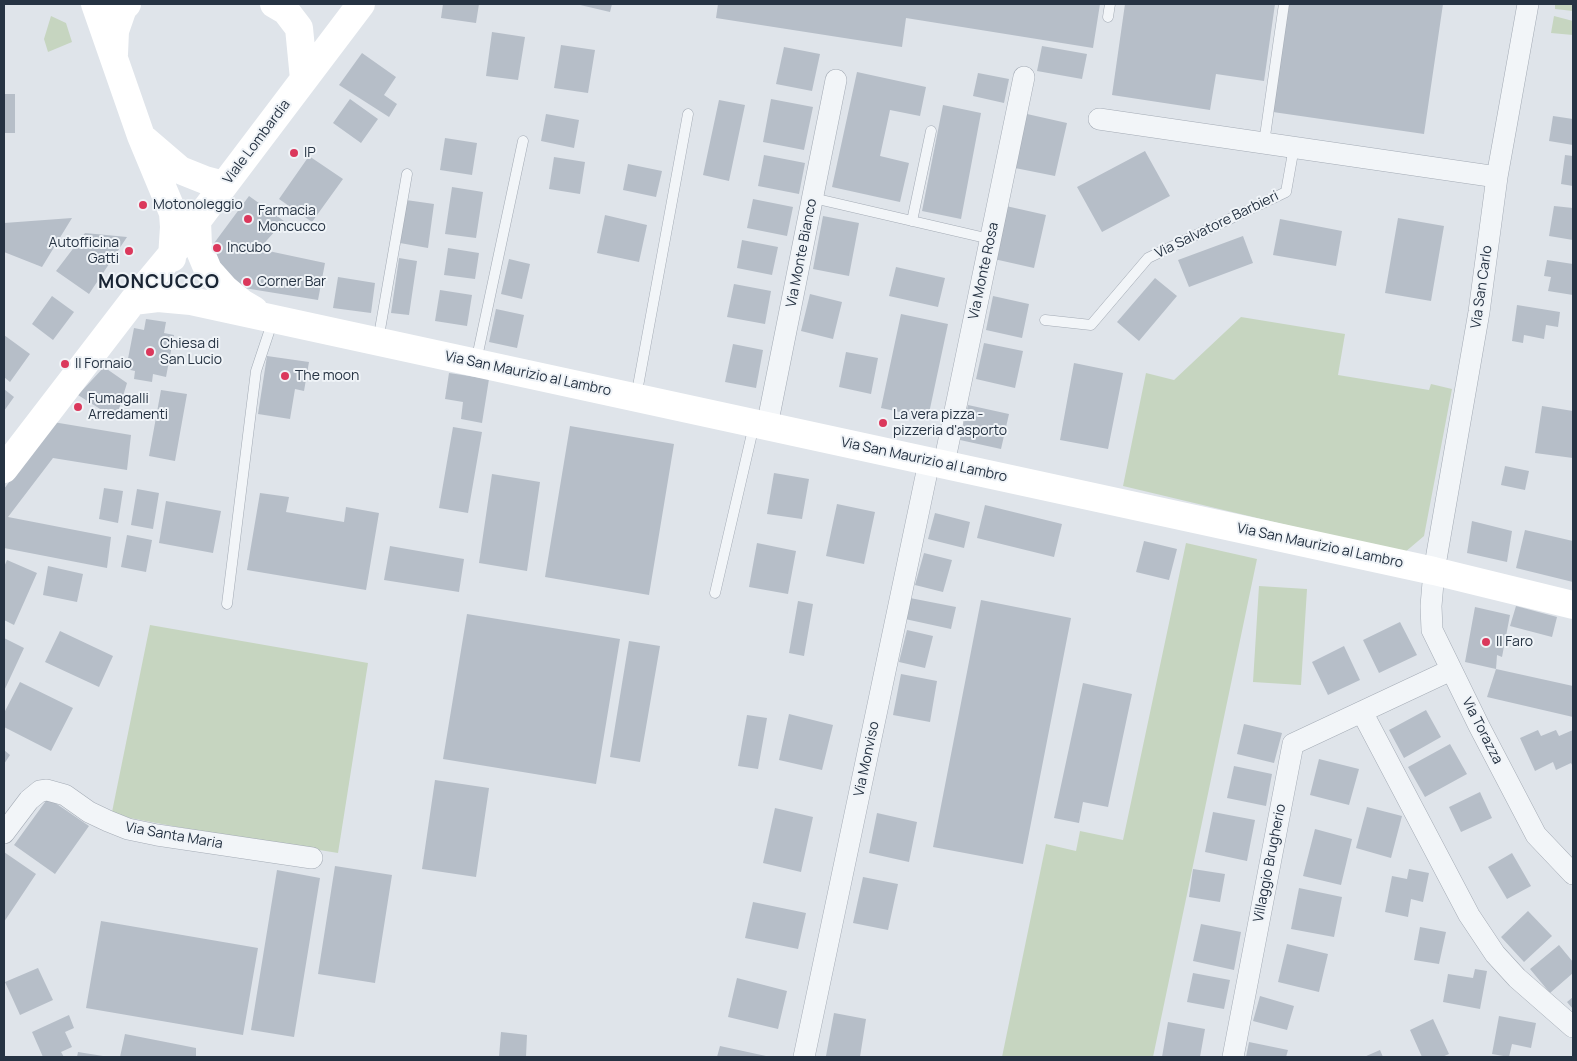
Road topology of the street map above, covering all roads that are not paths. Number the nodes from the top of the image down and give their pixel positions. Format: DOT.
graph roads {
  1 [pos="95,4"];
  2 [pos="128,4"];
  3 [pos="274,4"];
  4 [pos="361,4"];
  5 [pos="1110,4"];
  6 [pos="1284,4"];
  7 [pos="1528,4"];
  8 [pos="1108,17"];
  9 [pos="113,58"];
  10 [pos="1024,77"];
  11 [pos="304,79"];
  12 [pos="836,80"];
  13 [pos="688,114"];
  14 [pos="1099,119"];
  15 [pos="932,131"];
  16 [pos="141,136"];
  17 [pos="523,141"];
  18 [pos="1264,143"];
  19 [pos="1294,147"];
  20 [pos="407,174"];
  21 [pos="1497,177"];
  22 [pos="224,185"];
  23 [pos="813,198"];
  24 [pos="197,221"];
  25 [pos="912,221"];
  26 [pos="990,239"];
  27 [pos="172,254"];
  28 [pos="208,270"];
  29 [pos="133,301"];
  30 [pos="191,301"];
  31 [pos="274,319"];
  32 [pos="1044,320"];
  33 [pos="378,342"];
  34 [pos="476,363"];
  35 [pos="635,398"];
  36 [pos="761,425"];
  37 [pos="937,463"];
  38 [pos="4,469"];
  39 [pos="1434,571"];
  40 [pos="715,593"];
  41 [pos="227,604"];
  42 [pos="1573,605"];
  43 [pos="1451,670"];
  44 [pos="1362,712"];
  45 [pos="4,833"];
  46 [pos="312,858"];
  47 [pos="1573,874"];
  48 [pos="1573,1027"];
  49 [pos="804,1057"];
  50 [pos="1233,1057"];
  1 -- 9 [label="main road"];
  2 -- 9 [label="main road"];
  3 -- 11 [label="main road"];
  4 -- 11 [label="main road, Viale Lombardia"];
  5 -- 8 [label="lane"];
  6 -- 18 [label="lane"];
  7 -- 21 [label="street, Via San Carlo"];
  9 -- 16 [label="main road"];
  10 -- 26 [label="street, Via Monte Rosa"];
  11 -- 22 [label="main road, Viale Lombardia"];
  12 -- 23 [label="street, Via Monte Bianco"];
  13 -- 35 [label="lane"];
  14 -- 18 [label="street"];
  15 -- 25 [label="lane"];
  16 -- 22 [label="main road"];
  16 -- 27 [label="main road"];
  17 -- 34 [label="lane"];
  18 -- 19 [label="street"];
  19 -- 21 [label="street"];
  19 -- 32 [label="lane, Via Salvatore Barbieri"];
  20 -- 33 [label="lane"];
  21 -- 39 [label="street, Via San Carlo"];
  22 -- 24 [label="main road, Viale Lombardia"];
  23 -- 25 [label="lane"];
  23 -- 36 [label="street, Via Monte Bianco"];
  24 -- 27 [label="main road, Viale Lombardia"];
  24 -- 28 [label="main road, Via San Maurizio al Lambro"];
  25 -- 26 [label="lane"];
  26 -- 37 [label="street, Via Monte Rosa"];
  27 -- 28 [label="main road, Via San Maurizio al Lambro"];
  27 -- 29 [label="main road, Viale Lombardia"];
  27 -- 30 [label="main road"];
  28 -- 31 [label="main road, Via San Maurizio al Lambro"];
  29 -- 30 [label="main road, Via San Maurizio al Lambro"];
  29 -- 38 [label="main road, Viale Lombardia"];
  30 -- 31 [label="main road, Via San Maurizio al Lambro"];
  31 -- 33 [label="main road, Via San Maurizio al Lambro"];
  31 -- 41 [label="lane"];
  33 -- 34 [label="main road, Via San Maurizio al Lambro"];
  34 -- 35 [label="main road, Via San Maurizio al Lambro"];
  35 -- 36 [label="main road, Via San Maurizio al Lambro"];
  36 -- 37 [label="main road, Via San Maurizio al Lambro"];
  36 -- 40 [label="lane"];
  37 -- 39 [label="main road, Via San Maurizio al Lambro"];
  37 -- 49 [label="street, Via Monviso"];
  39 -- 42 [label="main road, Via San Maurizio al Lambro"];
  39 -- 43 [label="street, Via Torazza"];
  43 -- 44 [label="street, Villaggio Brugherio"];
  43 -- 47 [label="street, Via Torazza"];
  44 -- 48 [label="street"];
  44 -- 50 [label="street, Villaggio Brugherio"];
  45 -- 46 [label="street, Via Santa Maria"];
}
